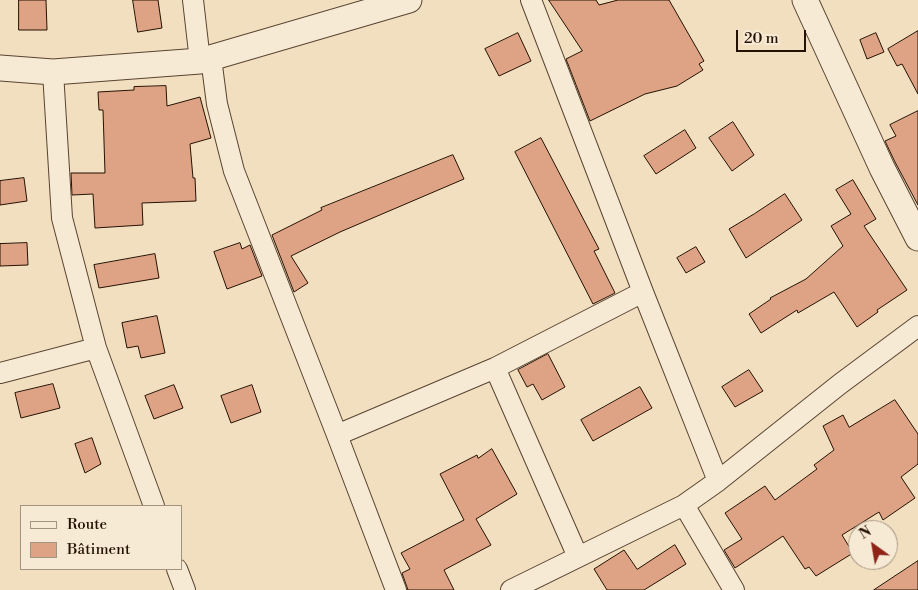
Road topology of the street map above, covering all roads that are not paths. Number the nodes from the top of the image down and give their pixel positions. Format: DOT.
graph roads {
  1 [pos="193,0"];
  2 [pos="409,0"];
  3 [pos="531,0"];
  4 [pos="804,0"];
  5 [pos="206,59"];
  6 [pos="0,68"];
  7 [pos="53,72"];
  8 [pos="918,238"];
  9 [pos="643,292"];
  10 [pos="918,326"];
  11 [pos="96,348"];
  12 [pos="495,368"];
  13 [pos="0,372"];
  14 [pos="338,436"];
  15 [pos="718,481"];
  16 [pos="154,505"];
  17 [pos="684,505"];
  18 [pos="578,557"];
  19 [pos="177,570"];
  20 [pos="521,588"];
  21 [pos="185,590"];
  22 [pos="396,590"];
  23 [pos="734,590"];
  1 -- 5 [label="street"];
  2 -- 5 [label="street"];
  3 -- 9 [label="street"];
  4 -- 8 [label="street"];
  5 -- 7 [label="street"];
  5 -- 14 [label="street"];
  6 -- 7 [label="street"];
  7 -- 11 [label="street"];
  9 -- 12 [label="street"];
  9 -- 15 [label="street"];
  10 -- 15 [label="street"];
  11 -- 13 [label="street"];
  11 -- 16 [label="street"];
  12 -- 14 [label="street"];
  12 -- 18 [label="street"];
  14 -- 22 [label="street"];
  15 -- 17 [label="street"];
  17 -- 18 [label="street"];
  17 -- 23 [label="street"];
  18 -- 20 [label="street"];
  19 -- 21 [label="street"];
}
